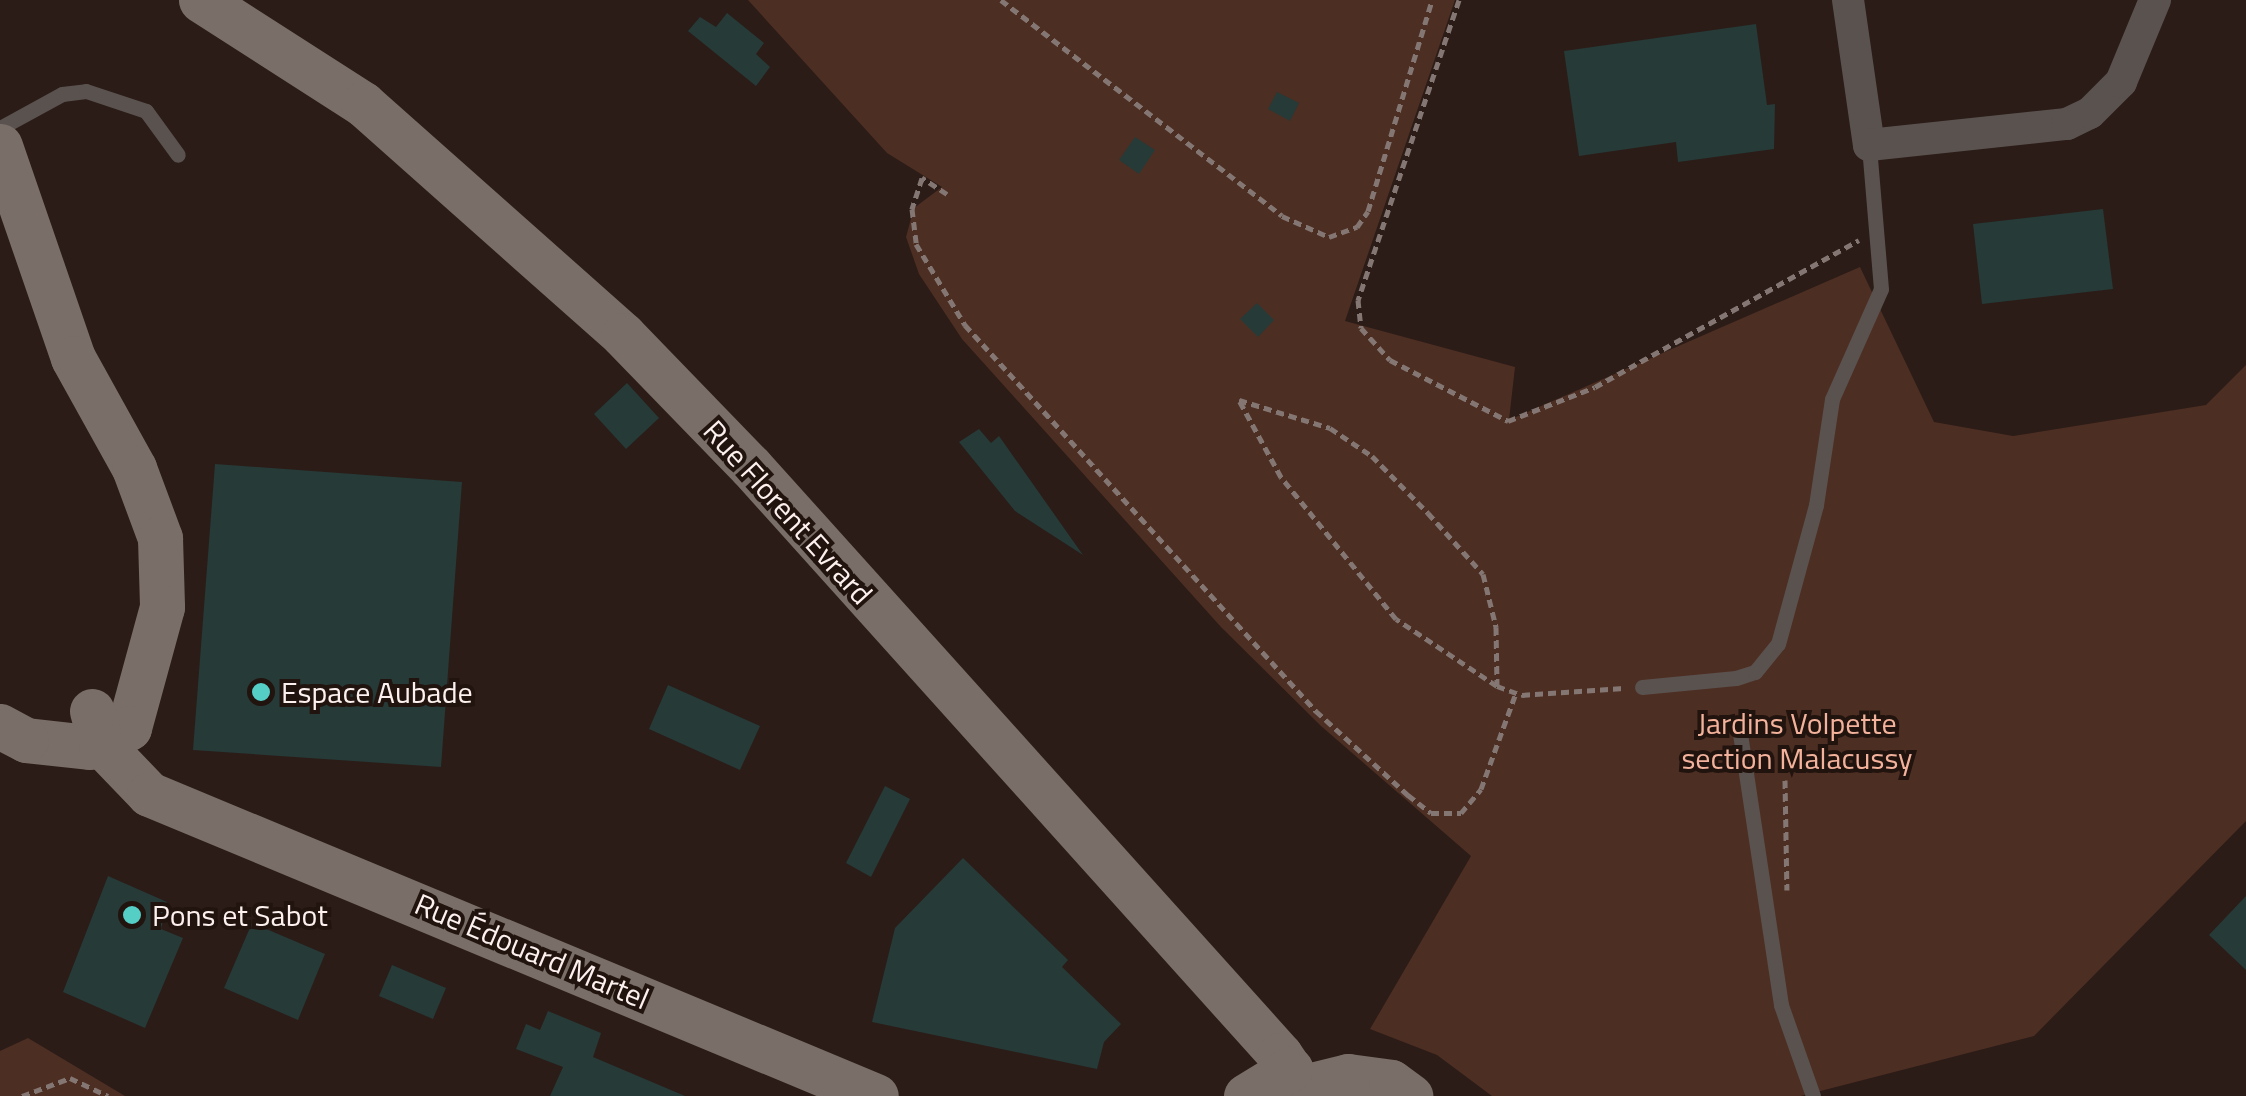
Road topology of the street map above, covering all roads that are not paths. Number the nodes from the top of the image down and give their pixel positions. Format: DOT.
graph roads {
  1 [pos="201,0"];
  2 [pos="1848,0"];
  3 [pos="2154,0"];
  4 [pos="0,128"];
  5 [pos="1868,145"];
  6 [pos="0,146"];
  7 [pos="178,154"];
  8 [pos="1642,686"];
  9 [pos="0,725"];
  10 [pos="1739,727"];
  11 [pos="107,728"];
  12 [pos="1300,1084"];
  13 [pos="876,1096"];
  14 [pos="1246,1096"];
  15 [pos="1410,1096"];
  16 [pos="1813,1096"];
  1 -- 12 [label="street, Rue Florent Evrard"];
  2 -- 5 [label="street"];
  3 -- 5 [label="street"];
  4 -- 7 [label="lane"];
  5 -- 8 [label="lane"];
  6 -- 11 [label="street"];
  9 -- 11 [label="street"];
  10 -- 16 [label="lane"];
  11 -- 13 [label="street, Rue Édouard Martel"];
  12 -- 14 [label="street"];
  12 -- 15 [label="street"];
}
